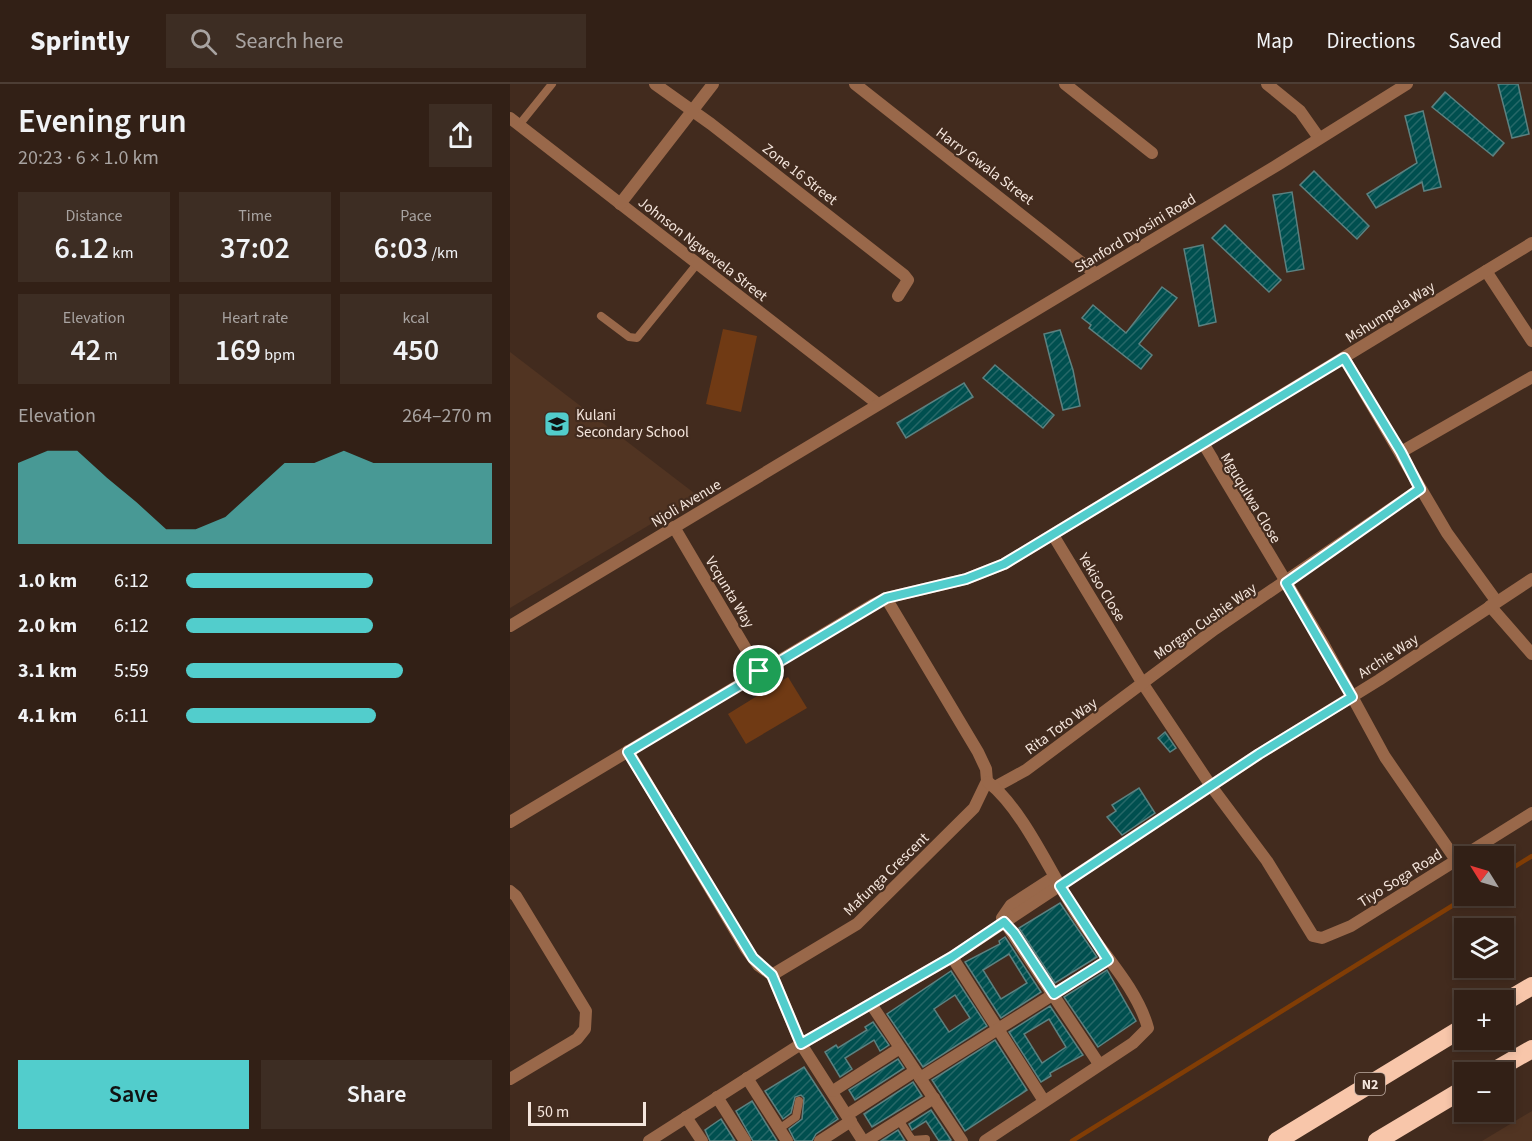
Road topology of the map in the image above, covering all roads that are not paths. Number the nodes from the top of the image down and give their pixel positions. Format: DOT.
graph roads {
  1 [pos="552,84"];
  2 [pos="655,84"];
  3 [pos="713,84"];
  4 [pos="855,84"];
  5 [pos="1065,84"];
  6 [pos="1267,84"];
  7 [pos="1407,84"];
  8 [pos="692,111"];
  9 [pos="515,121"];
  10 [pos="1319,138"];
  11 [pos="1152,153"];
  12 [pos="620,204"];
  13 [pos="1532,243"];
  14 [pos="697,264"];
  15 [pos="1486,271"];
  16 [pos="1096,274"];
  17 [pos="898,296"];
  18 [pos="602,316"];
  19 [pos="1532,341"];
  20 [pos="1344,358"];
  21 [pos="1532,377"];
  22 [pos="878,404"];
  23 [pos="1203,443"];
  24 [pos="1401,452"];
  25 [pos="1420,489"];
  26 [pos="674,527"];
  27 [pos="1053,535"];
  28 [pos="1532,579"];
  29 [pos="1286,583"];
  30 [pos="886,598"];
  31 [pos="1493,604"];
  32 [pos="510,626"];
  33 [pos="1532,654"];
  34 [pos="759,671"];
  35 [pos="1143,684"];
  36 [pos="1352,697"];
  37 [pos="628,752"];
  38 [pos="991,784"];
  39 [pos="1211,786"];
  40 [pos="1532,813"];
  41 [pos="510,822"];
  42 [pos="1479,846"];
  43 [pos="1454,857"];
  44 [pos="1454,861"];
  45 [pos="1057,881"];
  46 [pos="510,891"];
  47 [pos="1004,922"];
  48 [pos="1311,933"];
  49 [pos="952,957"];
  50 [pos="1108,960"];
  51 [pos="772,975"];
  52 [pos="1532,986"];
  53 [pos="1054,994"];
  54 [pos="1514,997"];
  55 [pos="871,1004"];
  56 [pos="998,1029"];
  57 [pos="1454,1033"];
  58 [pos="801,1044"];
  59 [pos="900,1048"];
  60 [pos="1532,1049"];
  61 [pos="1509,1062"];
  62 [pos="1099,1064"];
  63 [pos="918,1074"];
  64 [pos="747,1078"];
  65 [pos="510,1079"];
  66 [pos="832,1091"];
  67 [pos="1454,1095"];
  68 [pos="717,1097"];
  69 [pos="934,1098"];
  70 [pos="799,1101"];
  71 [pos="1044,1101"];
  72 [pos="686,1117"];
  73 [pos="849,1118"];
  74 [pos="899,1120"];
  75 [pos="779,1129"];
  76 [pos="926,1139"];
  77 [pos="649,1141"];
  78 [pos="702,1141"];
  79 [pos="745,1141"];
  80 [pos="787,1141"];
  81 [pos="820,1141"];
  82 [pos="865,1141"];
  83 [pos="962,1141"];
  84 [pos="985,1141"];
  85 [pos="1276,1141"];
  86 [pos="1377,1141"];
  1 -- 9 [label="lane"];
  2 -- 8 [label="street, Zone 16 Street"];
  3 -- 8 [label="street"];
  4 -- 16 [label="street, Harry Gwala Street"];
  5 -- 11 [label="street"];
  6 -- 10 [label="street"];
  7 -- 10 [label="street, Stanford Dyosini Road"];
  8 -- 12 [label="street"];
  8 -- 17 [label="street, Zone 16 Street"];
  9 -- 12 [label="street, Johnson Ngwevela Street"];
  10 -- 16 [label="street, Stanford Dyosini Road"];
  12 -- 14 [label="street, Johnson Ngwevela Street"];
  13 -- 15 [label="street, Mshumpela Way"];
  14 -- 18 [label="lane"];
  14 -- 22 [label="street, Johnson Ngwevela Street"];
  15 -- 19 [label="street"];
  15 -- 20 [label="street, Mshumpela Way"];
  16 -- 22 [label="street, Stanford Dyosini Road"];
  20 -- 23 [label="street, Mshumpela Way"];
  20 -- 24 [label="street"];
  21 -- 24 [label="street"];
  22 -- 26 [label="street, Njoli Avenue"];
  23 -- 27 [label="street, Mshumpela Way"];
  23 -- 29 [label="street, Mguqulwa Close"];
  24 -- 25 [label="street"];
  25 -- 29 [label="street, Morgan Cushie Way"];
  25 -- 31 [label="street"];
  26 -- 32 [label="street, Njoli Avenue"];
  26 -- 34 [label="street, Vcqunta Way"];
  27 -- 30 [label="street, Mshumpela Way"];
  27 -- 35 [label="street, Yekiso Close"];
  28 -- 31 [label="street, Archie Way"];
  29 -- 35 [label="street, Morgan Cushie Way"];
  29 -- 36 [label="street, Mguqulwa Close"];
  30 -- 34 [label="street, Mshumpela Way"];
  30 -- 38 [label="street"];
  31 -- 33 [label="street"];
  31 -- 36 [label="street, Archie Way"];
  34 -- 37 [label="street, Mshumpela Way"];
  35 -- 38 [label="street, Rita Toto Way"];
  35 -- 39 [label="street, Yekiso Close"];
  36 -- 39 [label="street, Archie Way"];
  36 -- 43 [label="street, Mguqulwa Close"];
  37 -- 41 [label="street, Mshumpela Way"];
  37 -- 51 [label="street"];
  38 -- 45 [label="street"];
  38 -- 51 [label="street, Mafunga Crescent"];
  39 -- 45 [label="street, Archie Way"];
  39 -- 48 [label="street, Yekiso Close"];
  40 -- 42 [label="street, Tiyo Soga Road"];
  44 -- 48 [label="street, Tiyo Soga Road"];
  45 -- 47 [label="street, Archie Way"];
  45 -- 50 [label="street"];
  46 -- 65 [label="street"];
  47 -- 49 [label="street, Archie Way"];
  47 -- 53 [label="street"];
  49 -- 55 [label="street, Archie Way"];
  49 -- 56 [label="street"];
  50 -- 53 [label="street"];
  50 -- 62 [label="street"];
  51 -- 58 [label="street"];
  52 -- 54 [label="highway"];
  53 -- 56 [label="street"];
  53 -- 62 [label="street"];
  55 -- 58 [label="street, Archie Way"];
  55 -- 59 [label="street"];
  56 -- 63 [label="street"];
  56 -- 71 [label="street"];
  57 -- 85 [label="highway, N2"];
  58 -- 64 [label="street, Archie Way"];
  58 -- 66 [label="street"];
  59 -- 63 [label="street"];
  59 -- 66 [label="street"];
  60 -- 61 [label="highway"];
  62 -- 71 [label="street"];
  63 -- 69 [label="street"];
  63 -- 73 [label="street"];
  64 -- 68 [label="street, Archie Way"];
  64 -- 75 [label="street"];
  66 -- 73 [label="street"];
  67 -- 86 [label="highway"];
  68 -- 72 [label="street, Archie Way"];
  68 -- 79 [label="street"];
  69 -- 74 [label="street"];
  69 -- 83 [label="street"];
  70 -- 75 [label="lane"];
  71 -- 84 [label="street"];
  72 -- 77 [label="street, Archie Way"];
  72 -- 78 [label="street"];
  73 -- 81 [label="street"];
  73 -- 82 [label="street"];
  74 -- 76 [label="lane"];
  74 -- 82 [label="street"];
  75 -- 80 [label="street"];
}
